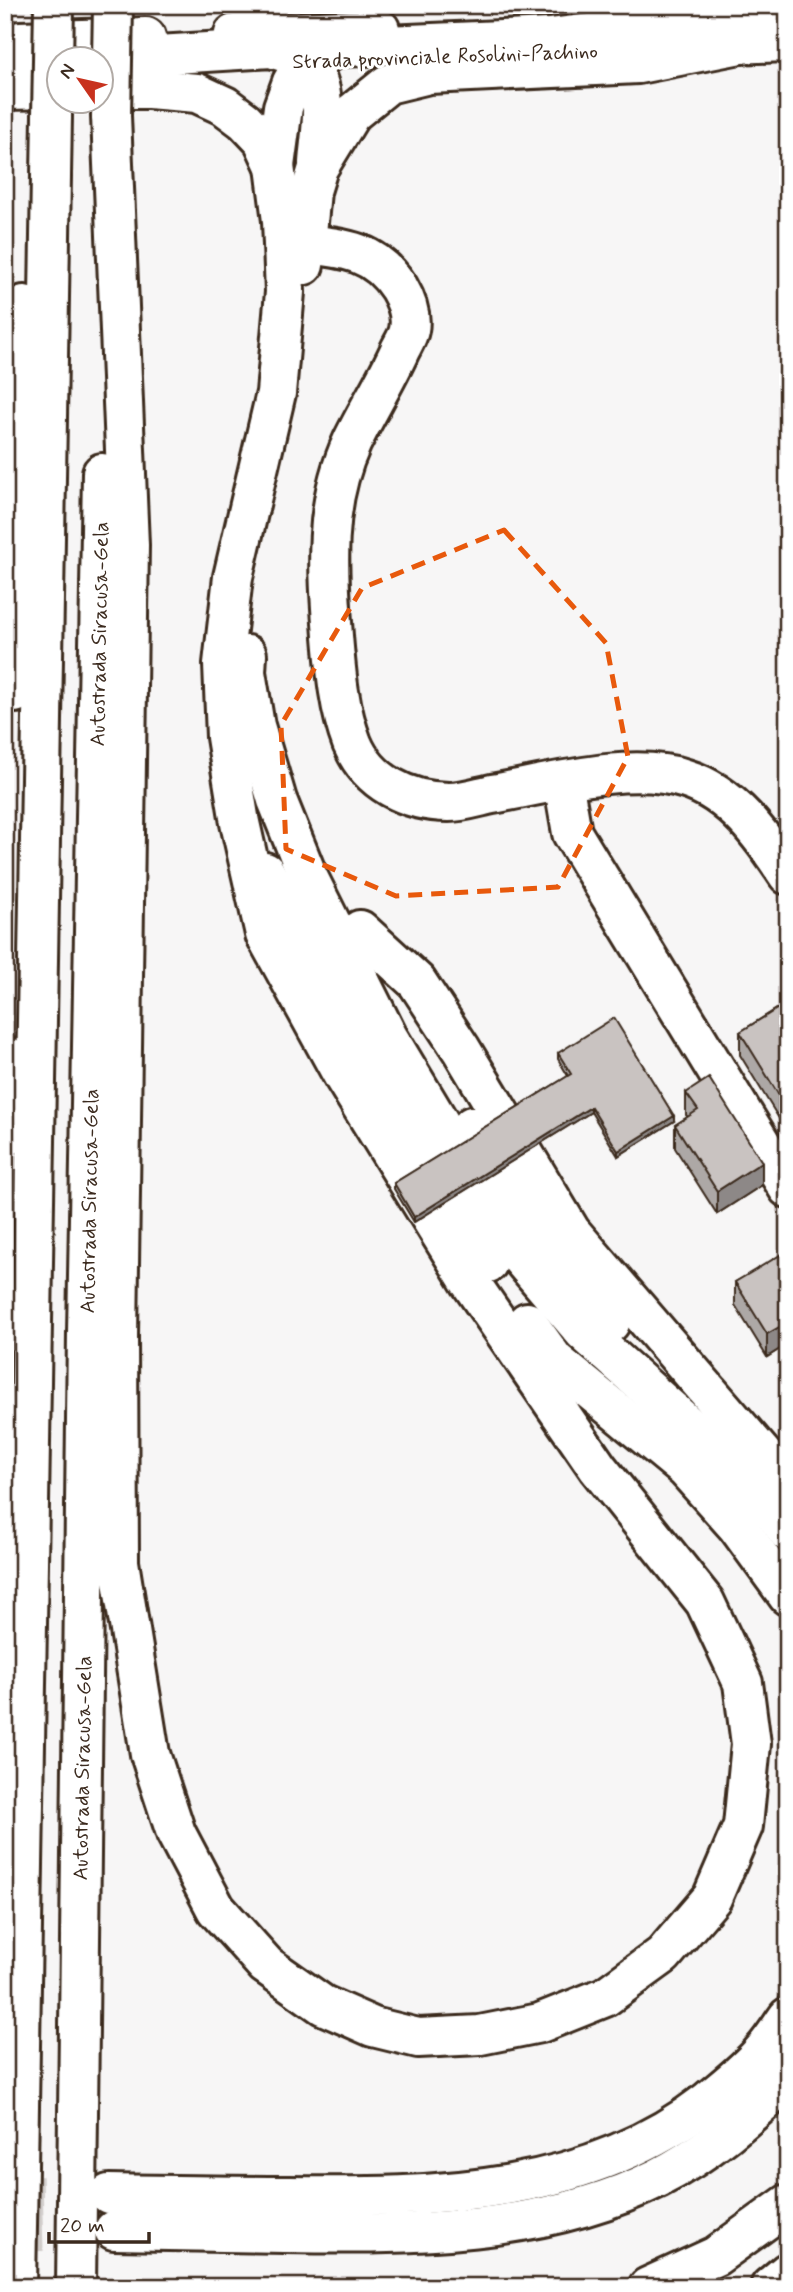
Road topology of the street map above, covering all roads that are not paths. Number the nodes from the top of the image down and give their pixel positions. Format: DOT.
graph roads {
  1 [pos="54,5"];
  2 [pos="113,5"];
  3 [pos="788,14"];
  4 [pos="709,18"];
  5 [pos="788,41"];
  6 [pos="5,42"];
  7 [pos="740,44"];
  8 [pos="55,46"];
  9 [pos="110,46"];
  10 [pos="5,58"];
  11 [pos="304,62"];
  12 [pos="116,70"];
  13 [pos="46,73"];
  14 [pos="5,75"];
  15 [pos="5,90"];
  16 [pos="46,100"];
  17 [pos="116,100"];
  18 [pos="54,116"];
  19 [pos="56,116"];
  20 [pos="106,116"];
  21 [pos="107,116"];
  22 [pos="275,166"];
  23 [pos="318,168"];
  24 [pos="305,244"];
  25 [pos="563,781"];
  26 [pos="240,823"];
  27 [pos="788,875"];
  28 [pos="308,877"];
  29 [pos="360,930"];
  30 [pos="5,1131"];
  31 [pos="788,1188"];
  32 [pos="688,1424"];
  33 [pos="788,1484"];
  34 [pos="788,1532"];
  35 [pos="788,1596"];
  36 [pos="788,2017"];
  37 [pos="788,2079"];
  38 [pos="788,2203"];
  39 [pos="788,2272"];
  40 [pos="16,2287"];
  41 [pos="76,2287"];
  42 [pos="648,2287"];
  43 [pos="769,2287"];
  1 -- 8 [label="main road, bridge"];
  2 -- 9 [label="main road, bridge"];
  3 -- 4 [label="main road, Strada provinciale Rosolini-Pachino"];
  4 -- 6 [label="main road, Strada provinciale Rosolini-Pachino"];
  4 -- 11 [label="main road"];
  5 -- 7 [label="main road, Strada provinciale Rosolini-Pachino"];
  7 -- 11 [label="main road, Strada provinciale Rosolini-Pachino"];
  7 -- 23 [label="main road"];
  10 -- 11 [label="main road"];
  11 -- 12 [label="main road, Strada provinciale Rosolini-Pachino"];
  11 -- 22 [label="main road"];
  11 -- 23 [label="main road"];
  13 -- 14 [label="main road"];
  15 -- 16 [label="main road"];
  17 -- 22 [label="main road"];
  18 -- 30 [label="main road"];
  19 -- 40 [label="main road"];
  20 -- 41 [label="main road, Autostrada Siracusa-Gela"];
  21 -- 26 [label="main road"];
  22 -- 26 [label="main road"];
  23 -- 24 [label="main road"];
  24 -- 25 [label="main road"];
  24 -- 28 [label="main road"];
  25 -- 27 [label="main road"];
  25 -- 31 [label="main road"];
  26 -- 35 [label="main road"];
  28 -- 29 [label="main road"];
  28 -- 32 [label="main road"];
  29 -- 32 [label="main road"];
  29 -- 33 [label="main road"];
  32 -- 34 [label="main road"];
  36 -- 37 [label="main road"];
  38 -- 42 [label="main road"];
  39 -- 43 [label="main road"];
}
